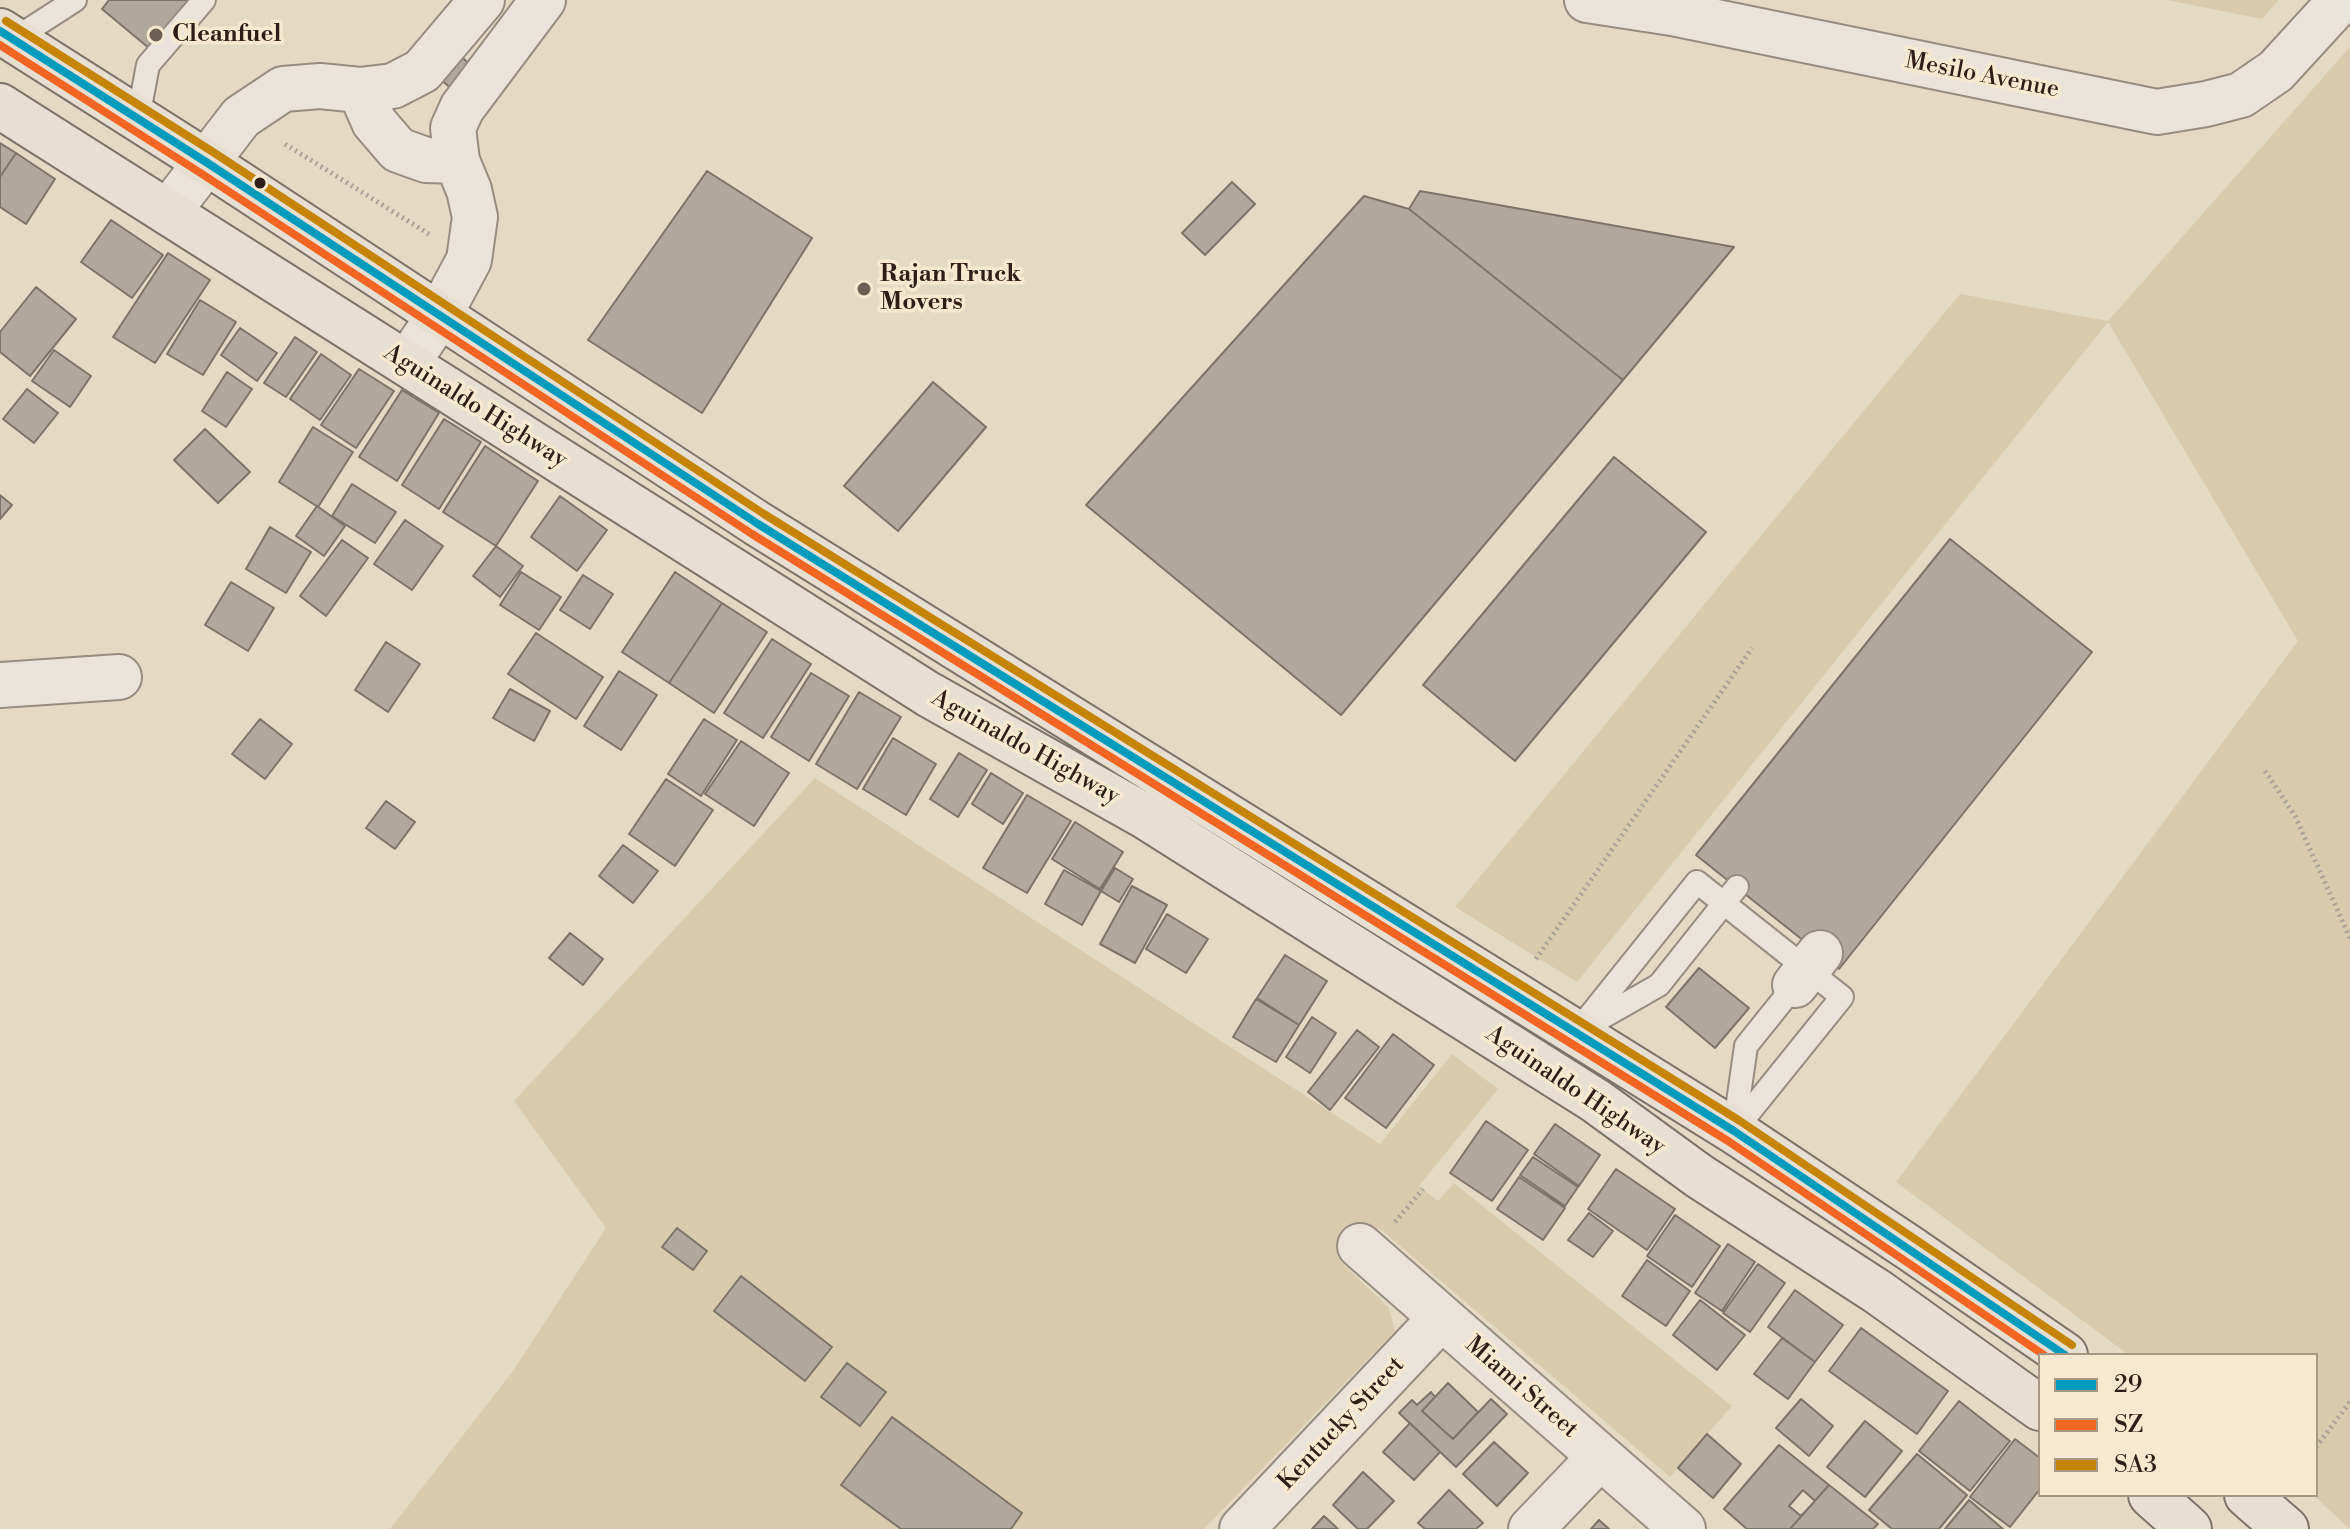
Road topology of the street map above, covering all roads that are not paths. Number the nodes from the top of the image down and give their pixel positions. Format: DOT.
graph roads {
  1 [pos="75,0"];
  2 [pos="204,0"];
  3 [pos="543,0"];
  4 [pos="1587,0"];
  5 [pos="2341,0"];
  6 [pos="477,6"];
  7 [pos="4,42"];
  8 [pos="510,42"];
  9 [pos="360,90"];
  10 [pos="0,106"];
  11 [pos="138,118"];
  12 [pos="457,161"];
  13 [pos="206,162"];
  14 [pos="168,212"];
  15 [pos="439,316"];
  16 [pos="407,363"];
  17 [pos="119,677"];
  18 [pos="0,685"];
  19 [pos="1737,887"];
  20 [pos="1807,969"];
  21 [pos="1576,1033"];
  22 [pos="1734,1131"];
  23 [pos="1699,1176"];
  24 [pos="1360,1246"];
  25 [pos="1441,1318"];
  26 [pos="2062,1353"];
  27 [pos="2038,1407"];
  28 [pos="1600,1457"];
  29 [pos="2153,1497"];
  30 [pos="2249,1497"];
  31 [pos="1242,1529"];
  32 [pos="1531,1529"];
  33 [pos="1683,1529"];
  34 [pos="2189,1529"];
  35 [pos="2286,1529"];
  1 -- 7 [label="lane"];
  2 -- 11 [label="lane"];
  3 -- 8 [label="street"];
  4 -- 5 [label="street, Mesilo Avenue"];
  6 -- 8 [label="street"];
  6 -- 9 [label="street"];
  7 -- 11 [label="main road, Aguinaldo Highway"];
  8 -- 12 [label="street"];
  9 -- 12 [label="street"];
  9 -- 13 [label="street"];
  10 -- 14 [label="main road, Aguinaldo Highway"];
  11 -- 13 [label="main road, Aguinaldo Highway"];
  12 -- 15 [label="street"];
  13 -- 14 [label="street"];
  13 -- 15 [label="main road, Aguinaldo Highway"];
  14 -- 16 [label="main road, Aguinaldo Highway"];
  15 -- 16 [label="street"];
  15 -- 21 [label="main road, Aguinaldo Highway"];
  16 -- 23 [label="main road, Aguinaldo Highway"];
  17 -- 18 [label="street"];
  19 -- 21 [label="lane"];
  20 -- 21 [label="lane"];
  20 -- 22 [label="lane"];
  20 -- 22 [label="lane"];
  21 -- 22 [label="main road, Aguinaldo Highway"];
  22 -- 23 [label="main road"];
  22 -- 26 [label="main road, Aguinaldo Highway"];
  23 -- 27 [label="main road, Aguinaldo Highway"];
  24 -- 25 [label="street, Miami Street"];
  25 -- 28 [label="street, Miami Street"];
  25 -- 31 [label="street, Kentucky Street"];
  28 -- 32 [label="street"];
  28 -- 33 [label="street, Miami Street"];
  29 -- 34 [label="main road"];
  30 -- 35 [label="main road"];
}
